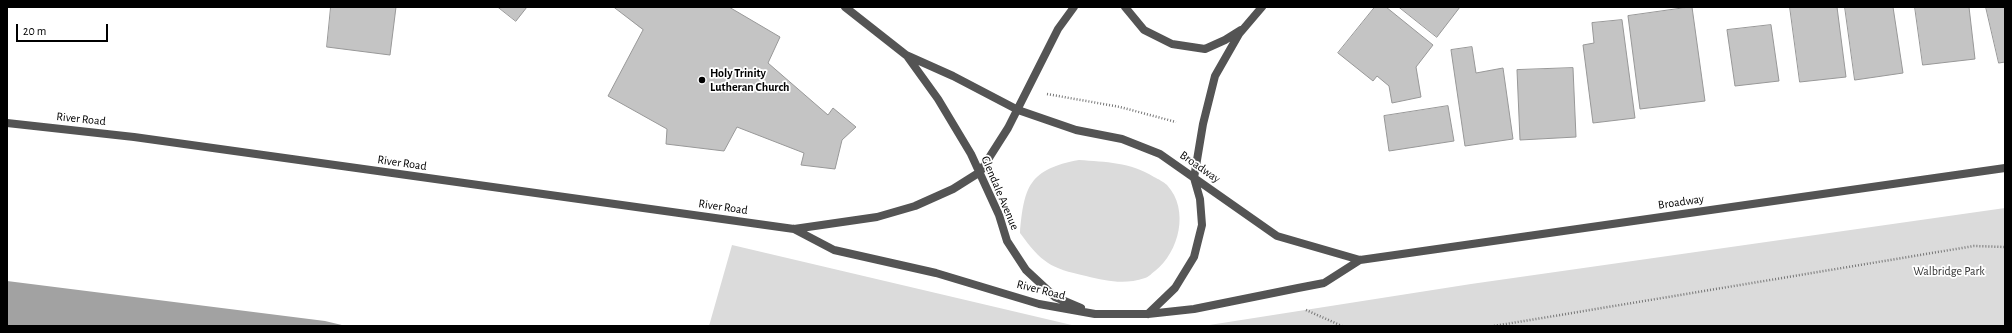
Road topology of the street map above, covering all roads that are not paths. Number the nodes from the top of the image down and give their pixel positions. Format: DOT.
graph roads {
  1 [pos="845,7"];
  2 [pos="1074,7"];
  3 [pos="1125,7"];
  4 [pos="1262,7"];
  5 [pos="1246,26"];
  6 [pos="906,55"];
  7 [pos="1018,110"];
  8 [pos="7,123"];
  9 [pos="2005,168"];
  10 [pos="980,172"];
  11 [pos="1194,178"];
  12 [pos="794,229"];
  13 [pos="1360,260"];
  14 [pos="1096,314"];
  15 [pos="1148,314"];
  1 -- 6 [label="street, Glendale Avenue"];
  2 -- 7 [label="street, River Road"];
  3 -- 5 [label="street"];
  4 -- 5 [label="street"];
  5 -- 11 [label="street"];
  6 -- 7 [label="street, Glendale Avenue"];
  6 -- 10 [label="street, Glendale Avenue"];
  7 -- 10 [label="street, River Road"];
  7 -- 11 [label="street, Broadway"];
  8 -- 12 [label="street, River Road"];
  9 -- 13 [label="street, Broadway"];
  10 -- 12 [label="street, River Road"];
  10 -- 14 [label="street, Glendale Avenue"];
  11 -- 13 [label="street, Broadway"];
  11 -- 15 [label="street"];
  12 -- 14 [label="street, River Road"];
  13 -- 15 [label="street, Broadway"];
  14 -- 15 [label="street, River Road"];
}
